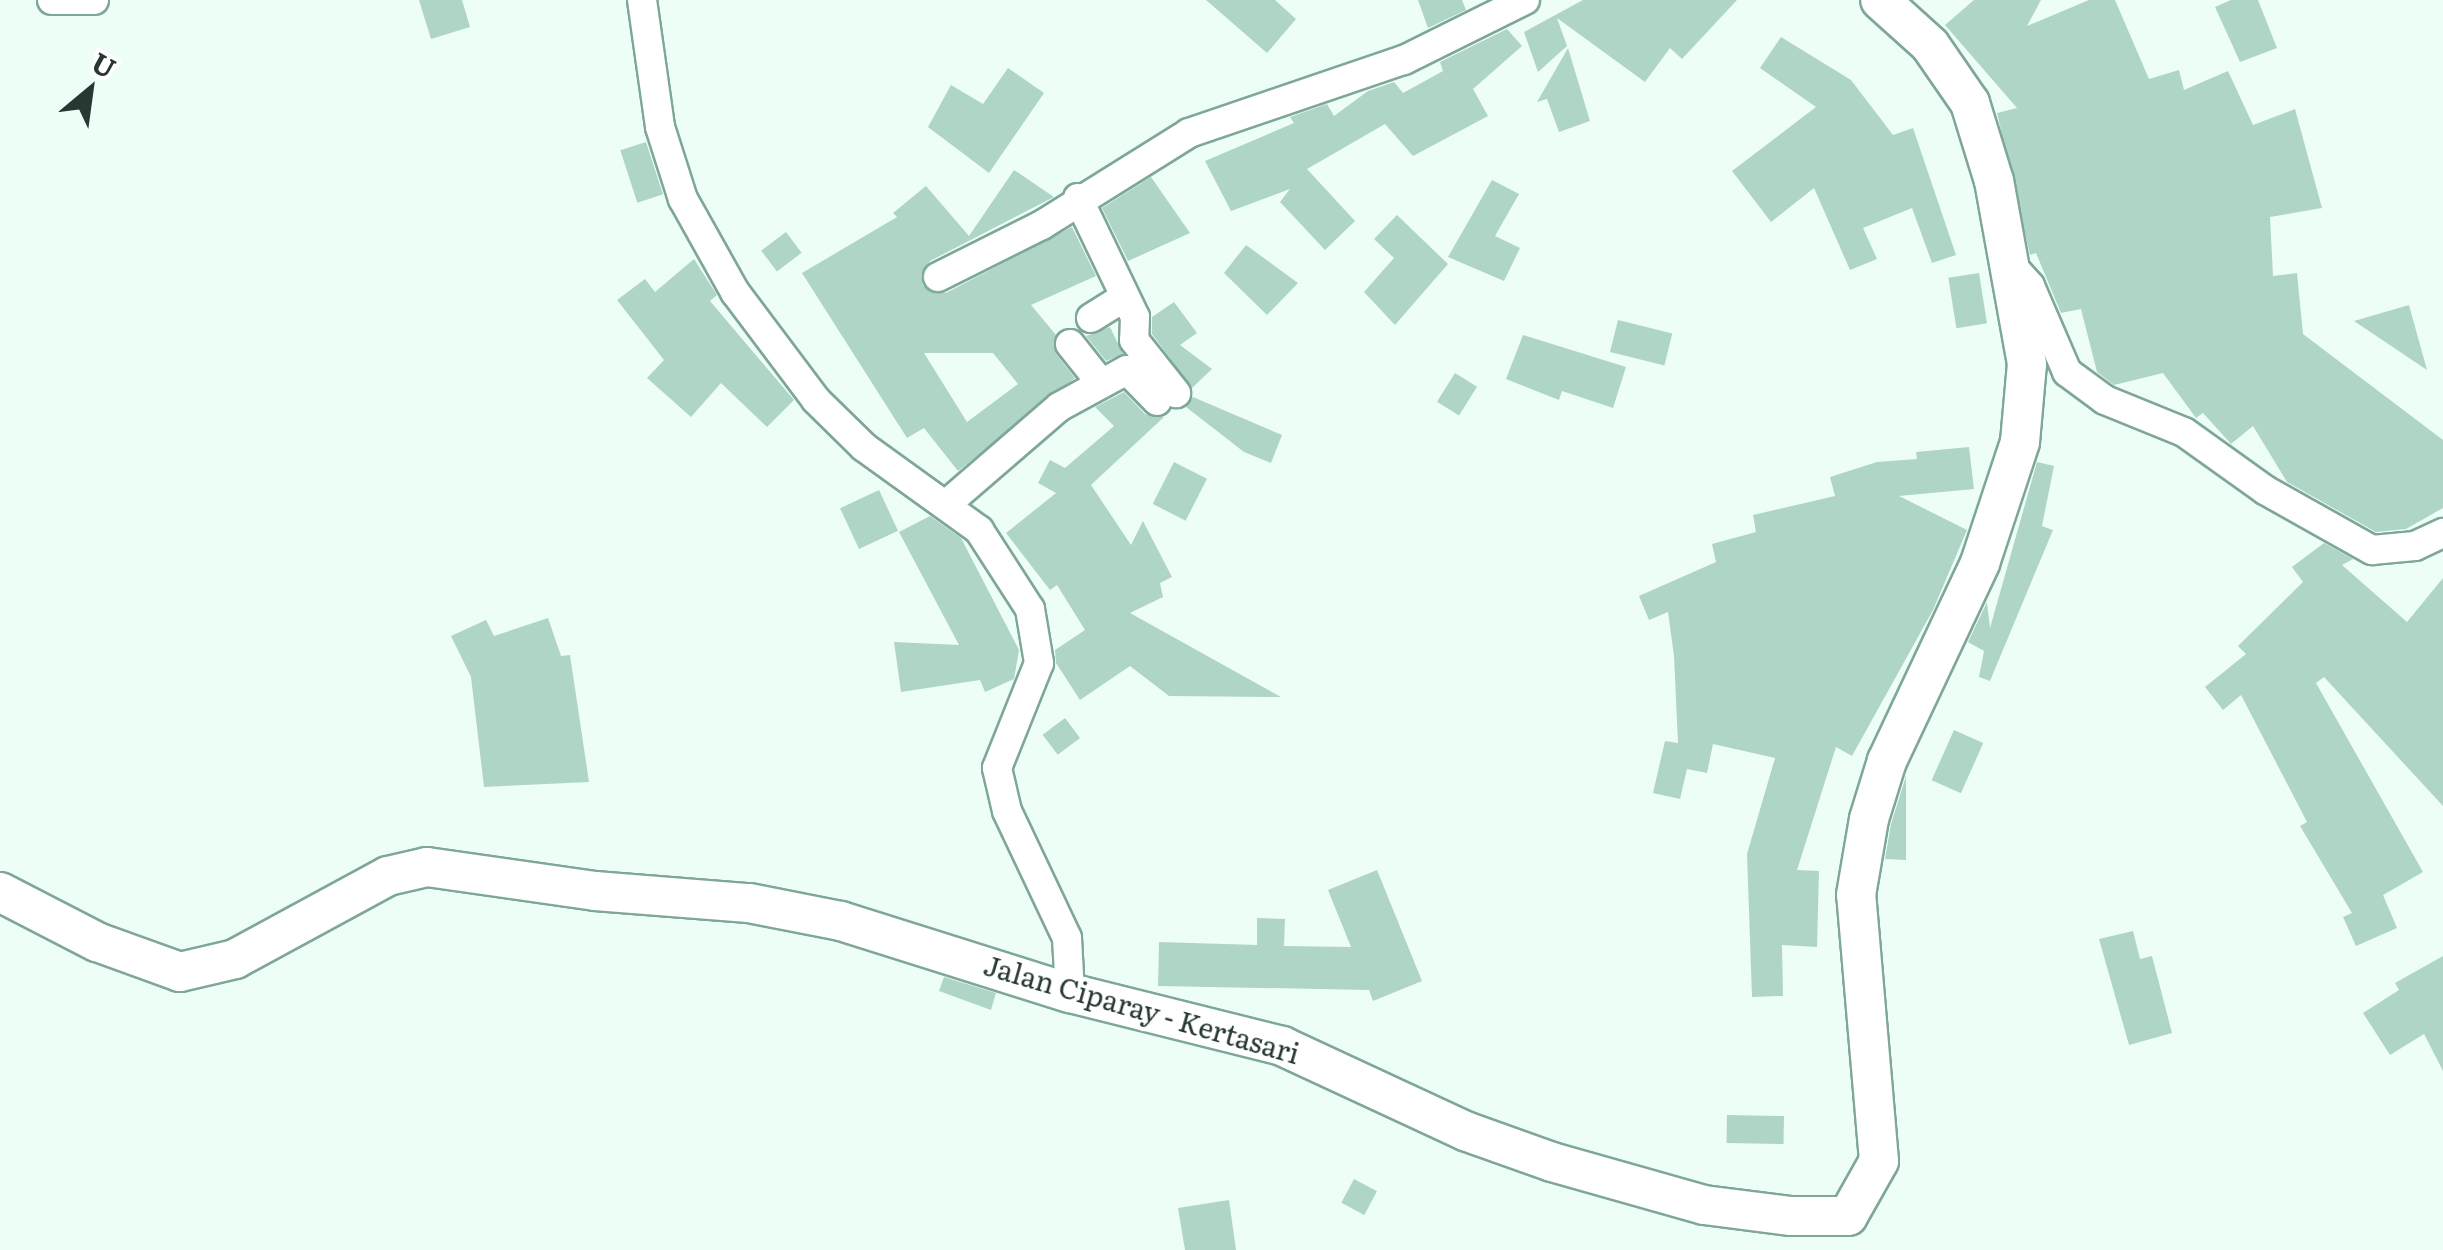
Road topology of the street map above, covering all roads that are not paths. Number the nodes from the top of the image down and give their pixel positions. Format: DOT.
graph roads {
  1 [pos="52,0"];
  2 [pos="94,0"];
  3 [pos="642,0"];
  4 [pos="1525,0"];
  5 [pos="1880,0"];
  6 [pos="1078,198"];
  7 [pos="2013,267"];
  8 [pos="938,277"];
  9 [pos="1124,298"];
  10 [pos="1091,318"];
  11 [pos="1070,344"];
  12 [pos="1101,383"];
  13 [pos="948,502"];
  14 [pos="2443,532"];
  15 [pos="0,892"];
  16 [pos="1070,993"];
  1 -- 2 [label="street"];
  3 -- 13 [label="street"];
  4 -- 6 [label="street"];
  5 -- 7 [label="main road, Jalan Ciparay - Kertasari"];
  6 -- 8 [label="street"];
  6 -- 9 [label="street"];
  7 -- 14 [label="street"];
  7 -- 16 [label="main road, Jalan Ciparay - Kertasari"];
  9 -- 10 [label="street"];
  9 -- 12 [label="street"];
  11 -- 12 [label="street"];
  12 -- 13 [label="street"];
  13 -- 16 [label="street"];
  15 -- 16 [label="main road, Jalan Ciparay - Kertasari"];
}
